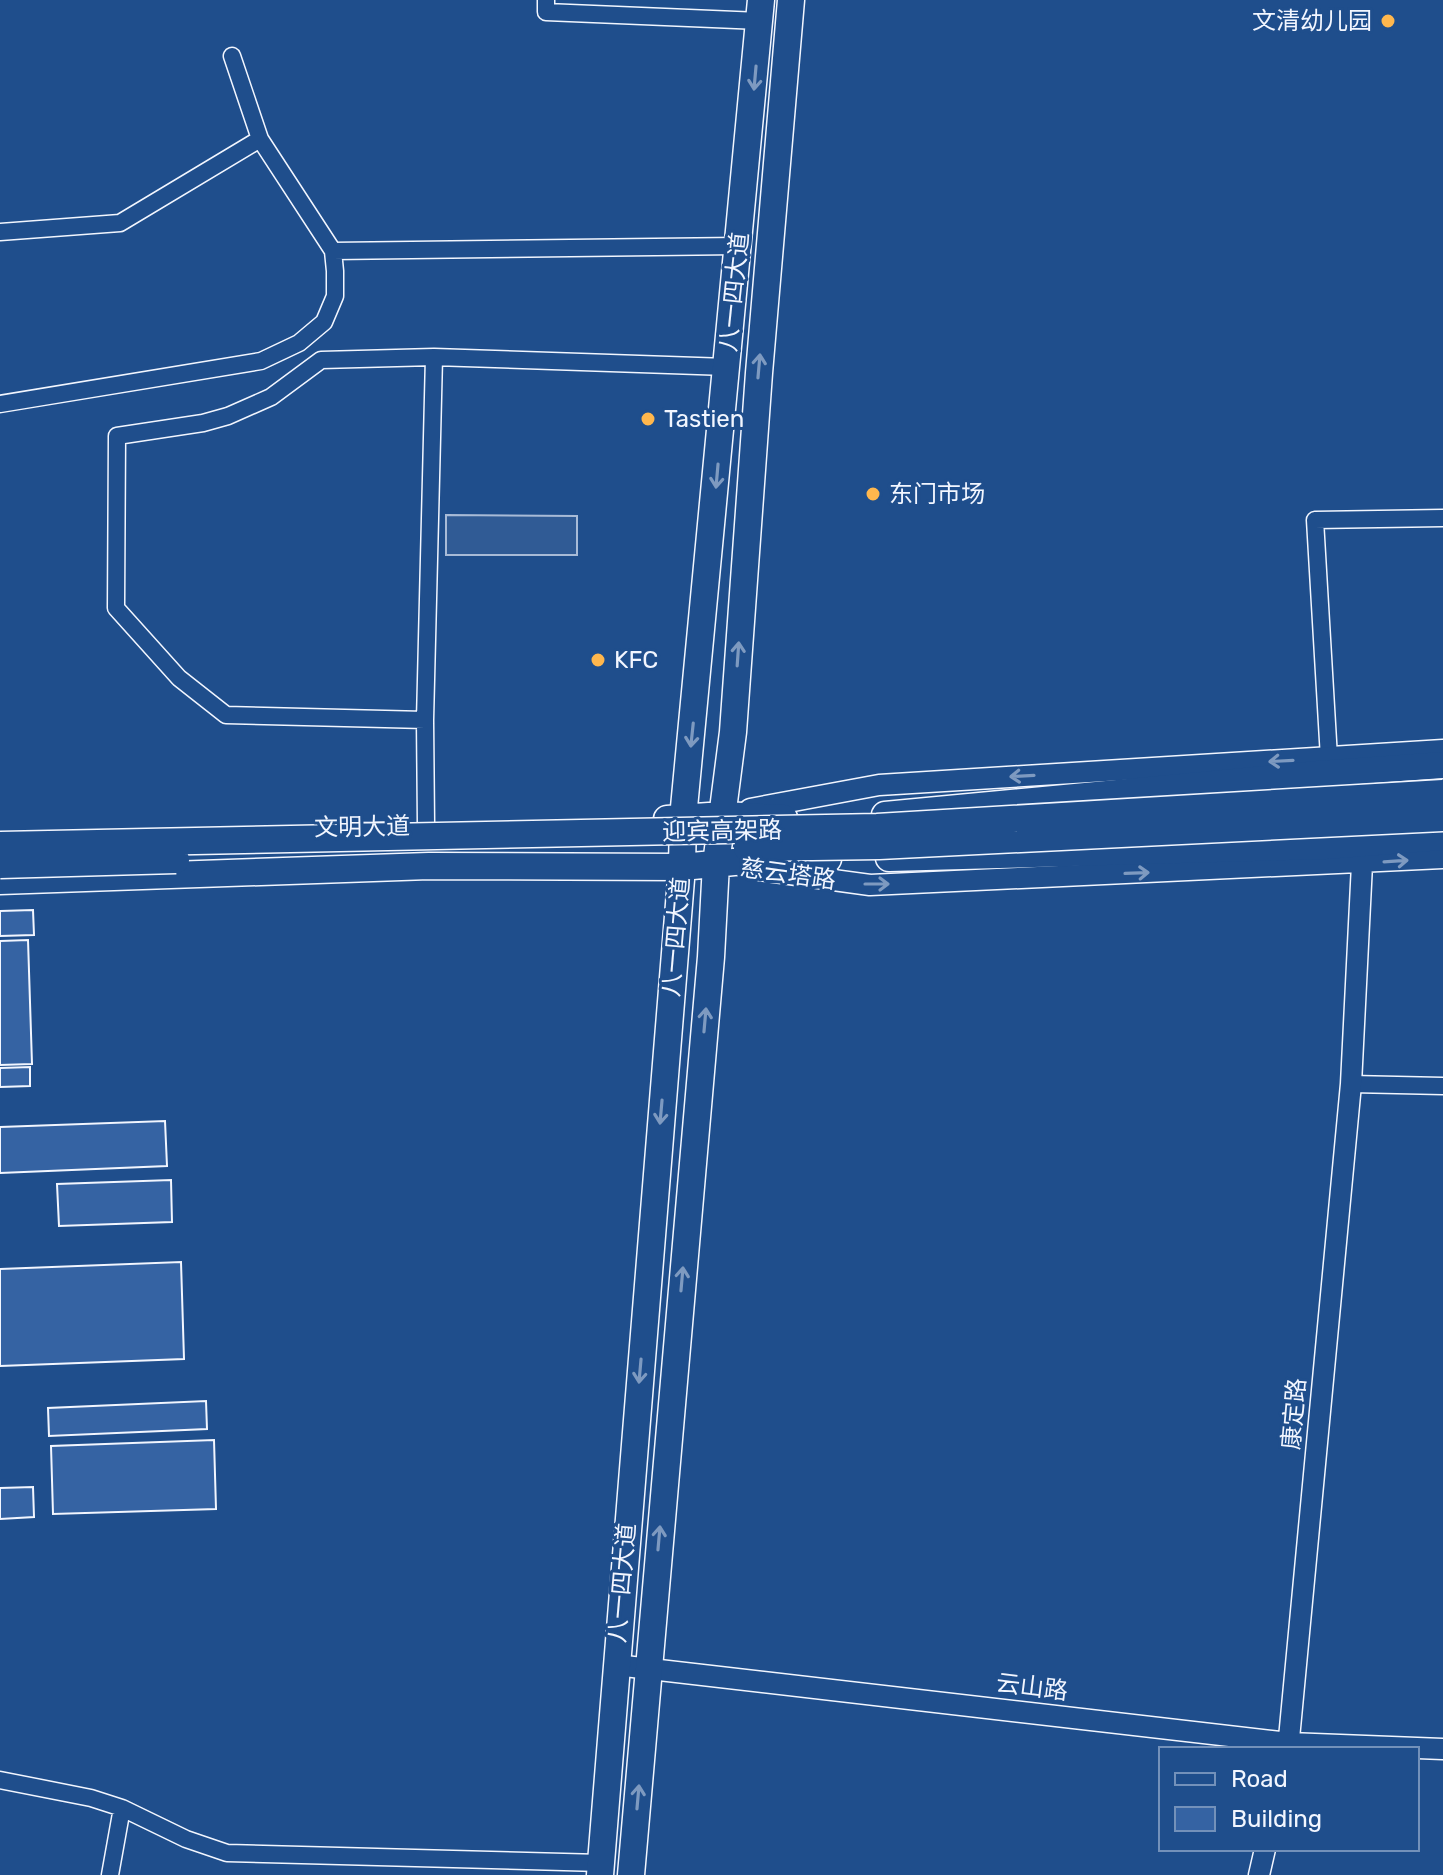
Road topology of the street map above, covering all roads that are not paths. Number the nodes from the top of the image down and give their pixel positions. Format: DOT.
graph roads {
  1 [pos="546,0"];
  2 [pos="791,0"];
  3 [pos="760,10"];
  4 [pos="232,56"];
  5 [pos="260,139"];
  6 [pos="0,232"];
  7 [pos="738,246"];
  8 [pos="333,251"];
  9 [pos="434,357"];
  10 [pos="727,367"];
  11 [pos="0,404"];
  12 [pos="1443,518"];
  13 [pos="425,720"];
  14 [pos="1443,750"];
  15 [pos="1329,758"];
  16 [pos="1443,765"];
  17 [pos="1443,776"];
  18 [pos="1443,793"];
  19 [pos="723,815"];
  20 [pos="878,815"];
  21 [pos="683,818"];
  22 [pos="1443,818"];
  23 [pos="426,825"];
  24 [pos="1443,828"];
  25 [pos="0,834"];
  26 [pos="1443,837"];
  27 [pos="0,845"];
  28 [pos="873,858"];
  29 [pos="1443,858"];
  30 [pos="716,864"];
  31 [pos="1362,864"];
  32 [pos="0,865"];
  33 [pos="682,867"];
  34 [pos="0,881"];
  35 [pos="1351,1084"];
  36 [pos="1443,1086"];
  37 [pos="616,1665"];
  38 [pos="648,1669"];
  39 [pos="1289,1746"];
  40 [pos="1340,1747"];
  41 [pos="1419,1749"];
  42 [pos="1443,1749"];
  43 [pos="0,1780"];
  44 [pos="122,1808"];
  45 [pos="1265,1851"];
  46 [pos="600,1869"];
  47 [pos="110,1875"];
  48 [pos="631,1875"];
  49 [pos="1259,1875"];
  1 -- 3 [label="street"];
  19 -- 2 [label="main road, 八一四大道, one-way"];
  3 -- 7 [label="main road, 八一四大道, one-way"];
  4 -- 5 [label="street"];
  5 -- 6 [label="street"];
  5 -- 8 [label="street"];
  7 -- 8 [label="street"];
  7 -- 10 [label="main road, 八一四大道"];
  8 -- 11 [label="street"];
  9 -- 10 [label="street"];
  9 -- 13 [label="street"];
  9 -- 13 [label="street"];
  10 -- 21 [label="main road, 八一四大道, one-way"];
  12 -- 15 [label="street"];
  13 -- 23 [label="street"];
  14 -- 15 [label="street"];
  15 -- 19 [label="street, one-way"];
  16 -- 20 [label="main road"];
  17 -- 20 [label="main road"];
  18 -- 27 [label="main road, 迎宾高架路, bridge"];
  19 -- 20 [label="main road"];
  19 -- 21 [label="main road, 文明大道"];
  19 -- 30 [label="main road, 八一四大道"];
  21 -- 23 [label="main road, 文明大道"];
  21 -- 33 [label="main road, 八一四大道"];
  22 -- 32 [label="main road, 迎宾高架路, bridge"];
  23 -- 25 [label="main road, 文明大道"];
  24 -- 28 [label="main road, 慈云塔路"];
  26 -- 28 [label="main road"];
  28 -- 30 [label="main road, 慈云塔路"];
  31 -- 29 [label="street, 慈云塔路, one-way"];
  30 -- 31 [label="street, 慈云塔路, one-way"];
  30 -- 33 [label="main road, 文明大道"];
  38 -- 30 [label="main road, 八一四大道, one-way"];
  31 -- 35 [label="street, 康定路"];
  33 -- 34 [label="main road, 文明大道"];
  33 -- 37 [label="main road, 八一四大道, one-way"];
  35 -- 36 [label="street"];
  35 -- 39 [label="street, 康定路"];
  37 -- 38 [label="street, 云山路"];
  37 -- 46 [label="main road, 八一四大道"];
  38 -- 39 [label="street, 云山路"];
  48 -- 38 [label="main road, 八一四大道, one-way"];
  39 -- 40 [label="street, 云山路"];
  41 -- 42 [label="street, 云山路"];
  43 -- 44 [label="street"];
  44 -- 46 [label="street"];
  44 -- 47 [label="street"];
  45 -- 49 [label="street"];
}
